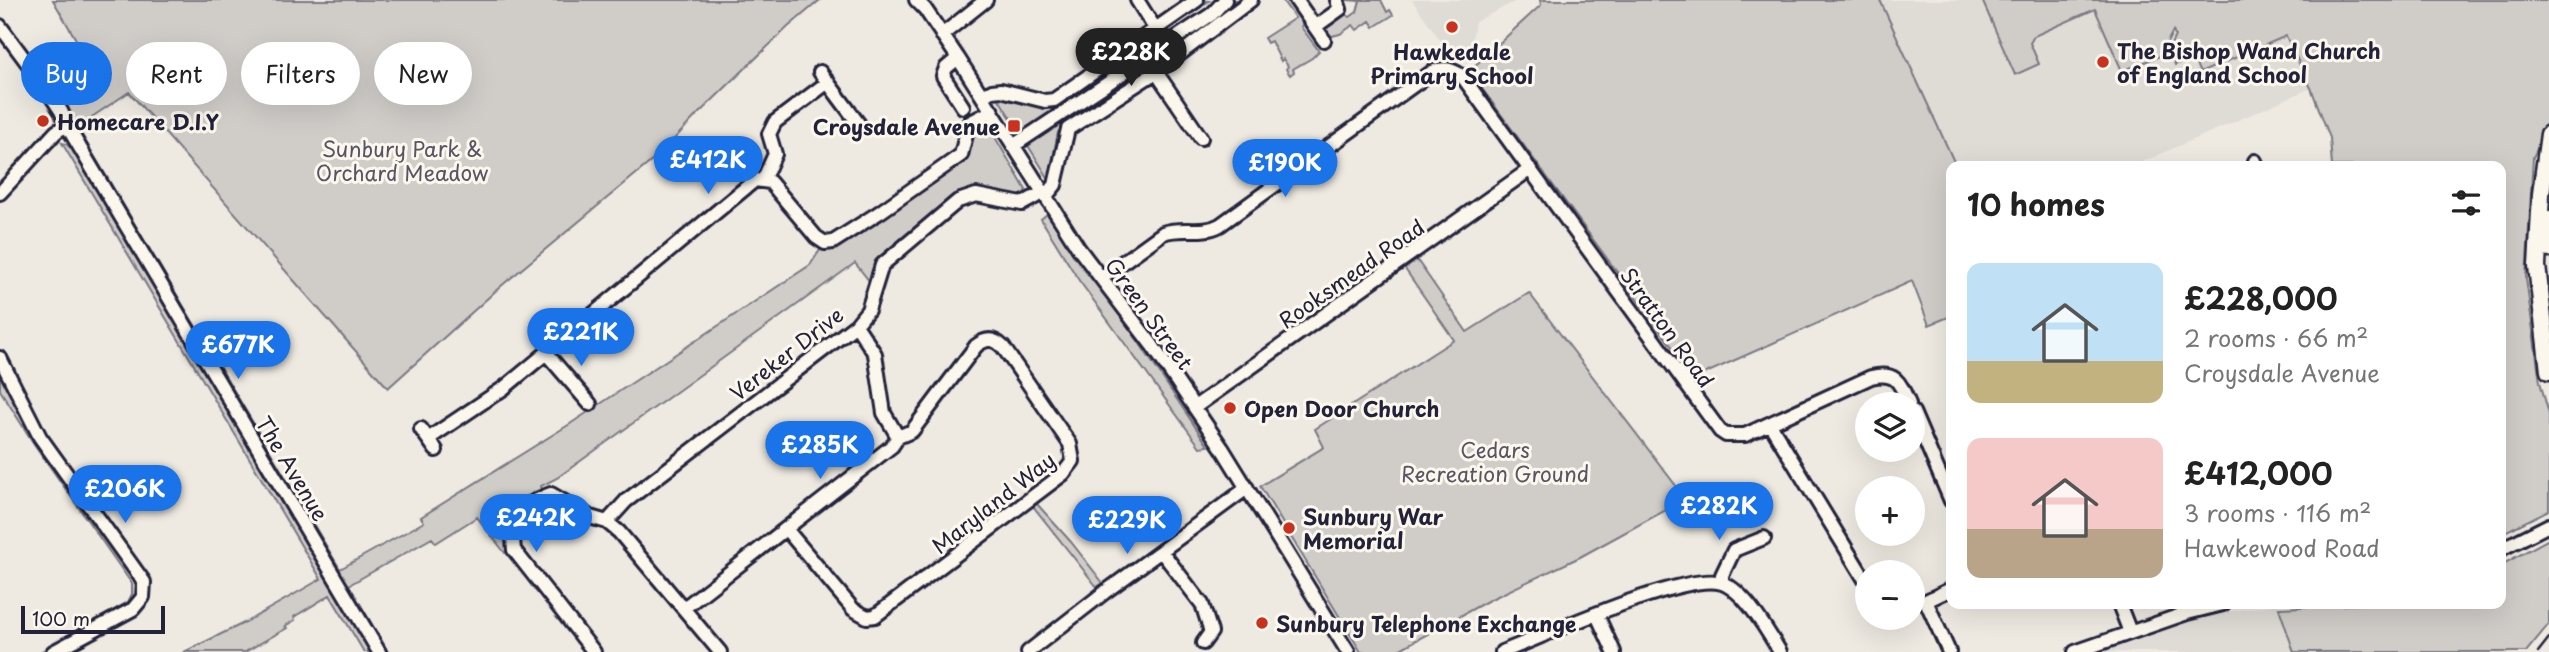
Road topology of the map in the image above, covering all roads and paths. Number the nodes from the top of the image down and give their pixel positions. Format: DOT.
graph roads {
  1 [pos="916,0"];
  2 [pos="986,0"];
  3 [pos="1137,0"];
  4 [pos="1198,0"];
  5 [pos="1225,0"];
  6 [pos="1251,0"];
  7 [pos="1296,0"];
  8 [pos="1337,0"];
  9 [pos="0,26"];
  10 [pos="1315,27"];
  11 [pos="1156,30"];
  12 [pos="942,35"];
  13 [pos="1324,40"];
  14 [pos="958,58"];
  15 [pos="1156,72"];
  16 [pos="982,96"];
  17 [pos="963,107"];
  18 [pos="992,111"];
  19 [pos="854,123"];
  20 [pos="68,124"];
  21 [pos="2549,134"];
  22 [pos="1200,138"];
  23 [pos="1013,146"];
  24 [pos="1529,170"];
  25 [pos="763,180"];
  26 [pos="0,193"];
  27 [pos="1045,194"];
  28 [pos="2549,219"];
  29 [pos="2549,249"];
  30 [pos="1101,278"];
  31 [pos="856,325"];
  32 [pos="546,353"];
  33 [pos="0,358"];
  34 [pos="2549,371"];
  35 [pos="1903,392"];
  36 [pos="590,404"];
  37 [pos="1195,407"];
  38 [pos="1770,424"];
  39 [pos="898,437"];
  40 [pos="428,439"];
  41 [pos="1925,440"];
  42 [pos="544,482"];
  43 [pos="1247,488"];
  44 [pos="1946,490"];
  45 [pos="551,494"];
  46 [pos="607,523"];
  47 [pos="2549,525"];
  48 [pos="786,528"];
  49 [pos="1764,538"];
  50 [pos="2506,546"];
  51 [pos="1161,551"];
  52 [pos="1855,563"];
  53 [pos="1722,583"];
  54 [pos="1946,591"];
  55 [pos="1926,601"];
  56 [pos="684,608"];
  57 [pos="2121,609"];
  58 [pos="2206,609"];
  59 [pos="1597,615"];
  60 [pos="2130,632"];
  61 [pos="1203,643"];
  62 [pos="53,652"];
  63 [pos="379,652"];
  64 [pos="594,652"];
  65 [pos="720,652"];
  66 [pos="1028,652"];
  67 [pos="1348,652"];
  68 [pos="1503,652"];
  69 [pos="1614,652"];
  70 [pos="1780,652"];
  71 [pos="1948,652"];
  72 [pos="2076,652"];
  1 -- 12 [label="street, Green Street"];
  2 -- 12 [label="street"];
  3 -- 11 [label="street"];
  4 -- 11 [label="street"];
  5 -- 23 [label="street"];
  6 -- 15 [label="street"];
  7 -- 10 [label="street"];
  8 -- 10 [label="street"];
  9 -- 20 [label="street, The Avenue"];
  10 -- 13 [label="street"];
  11 -- 16 [label="street"];
  12 -- 14 [label="street, Green Street"];
  14 -- 16 [label="street, Green Street"];
  14 -- 17 [label="street"];
  15 -- 22 [label="street"];
  15 -- 27 [label="street"];
  16 -- 18 [label="street, Green Street"];
  18 -- 23 [label="street, Green Street"];
  18 -- 25 [label="street"];
  19 -- 25 [label="street"];
  20 -- 26 [label="street"];
  20 -- 63 [label="street, The Avenue"];
  21 -- 34 [label="main road"];
  23 -- 27 [label="street, Green Street"];
  24 -- 30 [label="street, Stratton Road"];
  24 -- 37 [label="street, Rooksmead Road"];
  24 -- 38 [label="street, Stratton Road"];
  25 -- 32 [label="street"];
  27 -- 30 [label="street, Green Street"];
  27 -- 31 [label="street, Vereker Drive"];
  28 -- 29 [label="main road"];
  30 -- 37 [label="street, Green Street"];
  31 -- 39 [label="street"];
  31 -- 46 [label="street, Vereker Drive"];
  32 -- 36 [label="street"];
  32 -- 40 [label="street"];
  33 -- 62 [label="street"];
  35 -- 38 [label="street, Stratton Road"];
  37 -- 43 [label="street, Green Street"];
  38 -- 52 [label="street"];
  39 -- 48 [label="street, Maryland Way"];
  39 -- 48 [label="street, Maryland Way"];
  41 -- 44 [label="street"];
  42 -- 45 [label="street"];
  43 -- 51 [label="street"];
  43 -- 67 [label="street, Green Street"];
  45 -- 46 [label="street"];
  45 -- 64 [label="street"];
  46 -- 56 [label="street"];
  47 -- 50 [label="street"];
  48 -- 56 [label="street, Maryland Way"];
  49 -- 53 [label="street"];
  51 -- 61 [label="street"];
  51 -- 66 [label="street"];
  53 -- 59 [label="street"];
  53 -- 70 [label="street"];
  54 -- 55 [label="street"];
  55 -- 71 [label="street"];
  56 -- 65 [label="street"];
  57 -- 60 [label="street"];
  58 -- 60 [label="street"];
  59 -- 68 [label="street"];
  59 -- 69 [label="street"];
  60 -- 72 [label="street"];
}
